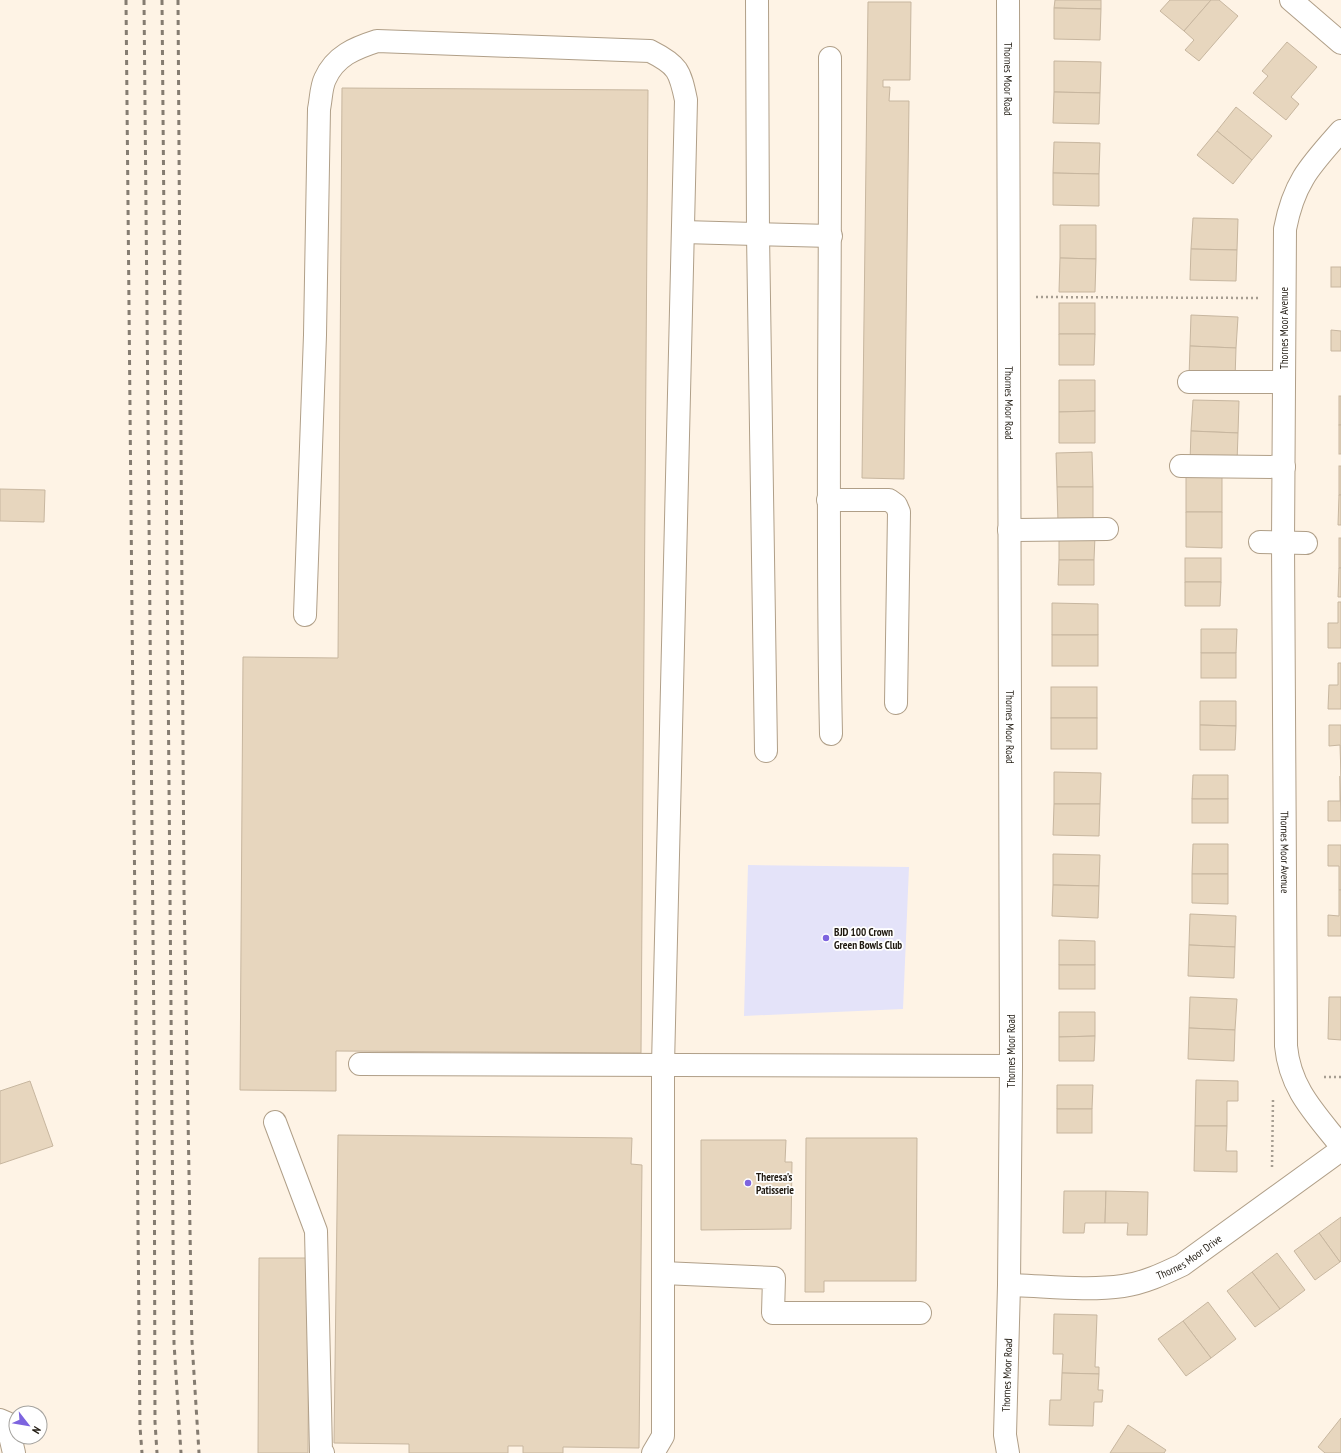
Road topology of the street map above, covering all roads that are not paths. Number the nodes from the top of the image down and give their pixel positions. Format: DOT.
graph roads {
  1 [pos="757,0"];
  2 [pos="1008,0"];
  3 [pos="1291,0"];
  4 [pos="1341,43"];
  5 [pos="830,58"];
  6 [pos="1341,131"];
  7 [pos="683,232"];
  8 [pos="758,234"];
  9 [pos="831,236"];
  10 [pos="1189,382"];
  11 [pos="1284,382"];
  12 [pos="1181,466"];
  13 [pos="1284,466"];
  14 [pos="828,500"];
  15 [pos="1107,529"];
  16 [pos="1009,530"];
  17 [pos="1260,542"];
  18 [pos="1283,542"];
  19 [pos="1306,543"];
  20 [pos="305,615"];
  21 [pos="896,703"];
  22 [pos="831,734"];
  23 [pos="766,752"];
  24 [pos="360,1064"];
  25 [pos="663,1065"];
  26 [pos="1011,1066"];
  27 [pos="274,1122"];
  28 [pos="1341,1146"];
  29 [pos="1341,1150"];
  30 [pos="663,1273"];
  31 [pos="1009,1285"];
  32 [pos="920,1313"];
  33 [pos="0,1420"];
  34 [pos="14,1453"];
  35 [pos="323,1453"];
  36 [pos="653,1453"];
  37 [pos="1008,1453"];
  1 -- 8 [label="street"];
  2 -- 16 [label="street, Thornes Moor Road"];
  3 -- 4 [label="street"];
  5 -- 9 [label="street"];
  6 -- 11 [label="street, Thornes Moor Avenue"];
  7 -- 8 [label="street"];
  7 -- 20 [label="street"];
  7 -- 25 [label="street"];
  8 -- 9 [label="street"];
  8 -- 23 [label="street"];
  9 -- 14 [label="street"];
  10 -- 11 [label="street"];
  11 -- 13 [label="street, Thornes Moor Avenue"];
  12 -- 13 [label="street"];
  13 -- 18 [label="street, Thornes Moor Avenue"];
  14 -- 21 [label="street"];
  14 -- 22 [label="street"];
  15 -- 16 [label="street"];
  16 -- 26 [label="street, Thornes Moor Road"];
  17 -- 18 [label="street"];
  18 -- 19 [label="street"];
  18 -- 28 [label="street, Thornes Moor Avenue"];
  24 -- 25 [label="street"];
  25 -- 26 [label="street"];
  25 -- 30 [label="street"];
  26 -- 31 [label="street, Thornes Moor Road"];
  27 -- 35 [label="street"];
  29 -- 31 [label="street, Thornes Moor Drive"];
  30 -- 32 [label="street"];
  30 -- 36 [label="street"];
  31 -- 37 [label="street, Thornes Moor Road"];
  33 -- 34 [label="street"];
}
